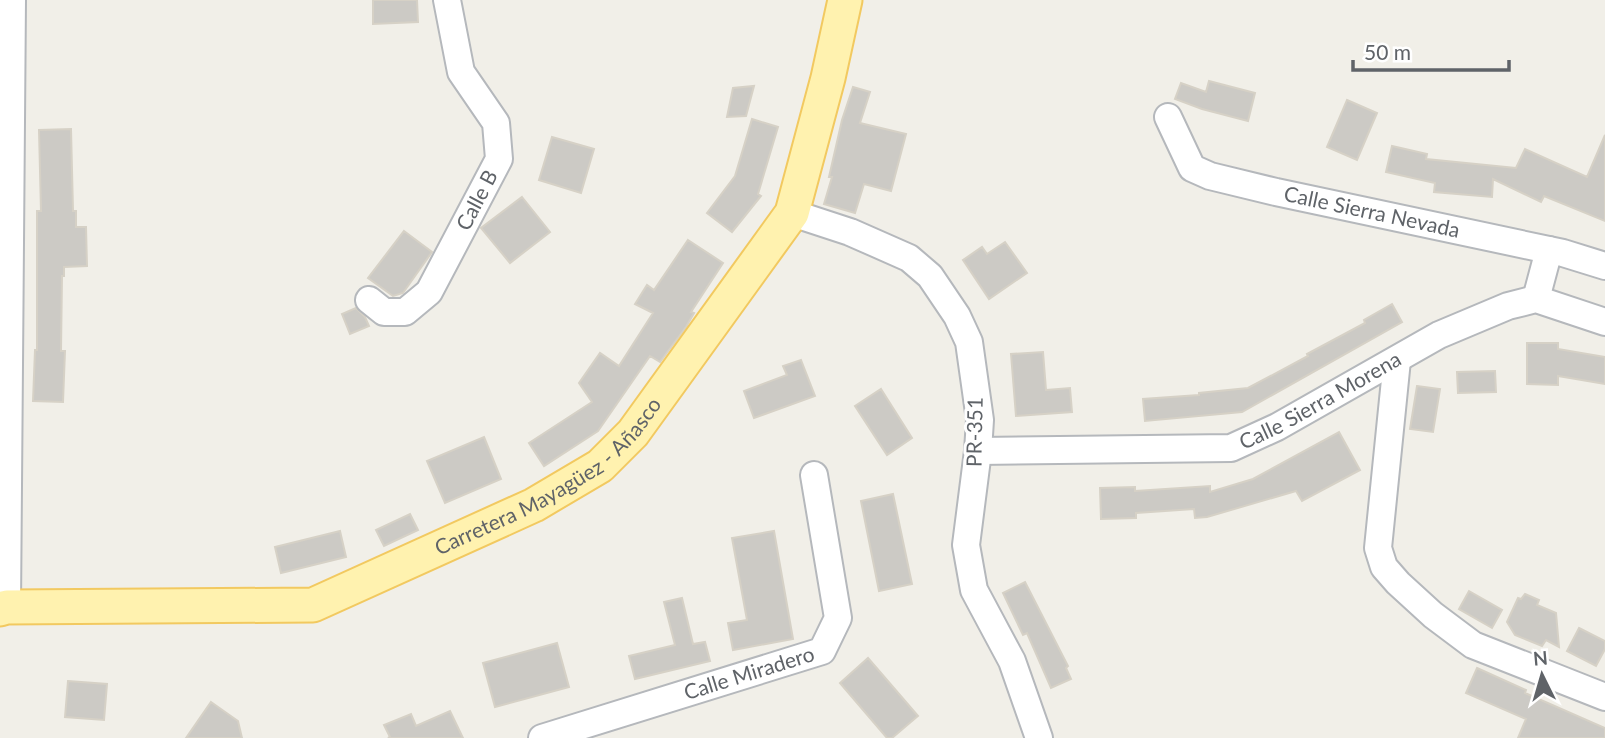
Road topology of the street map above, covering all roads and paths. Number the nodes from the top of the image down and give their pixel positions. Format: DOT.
graph roads {
  1 [pos="12,0"];
  2 [pos="447,0"];
  3 [pos="845,0"];
  4 [pos="1168,117"];
  5 [pos="792,213"];
  6 [pos="1549,250"];
  7 [pos="1605,266"];
  8 [pos="1536,299"];
  9 [pos="369,300"];
  10 [pos="1605,322"];
  11 [pos="1397,360"];
  12 [pos="978,452"];
  13 [pos="814,475"];
  14 [pos="3,608"];
  15 [pos="1605,697"];
  16 [pos="542,738"];
  17 [pos="1039,738"];
  1 -- 14 [label="street"];
  2 -- 9 [label="street, Calle B"];
  3 -- 5 [label="main road, Carretera Mayagüez - Añasco"];
  4 -- 6 [label="street, Calle Sierra Nevada"];
  5 -- 12 [label="street, PR-351 / PR-351"];
  5 -- 14 [label="main road, Carretera Mayagüez - Añasco"];
  6 -- 7 [label="street, Calle Sierra Nevada"];
  6 -- 8 [label="street"];
  8 -- 10 [label="street"];
  8 -- 11 [label="street, Calle Sierra Morena"];
  11 -- 12 [label="street, Calle Sierra Morena"];
  11 -- 15 [label="street"];
  12 -- 17 [label="street, PR-351 / PR-351"];
  13 -- 16 [label="street, Calle Miradero"];
}
